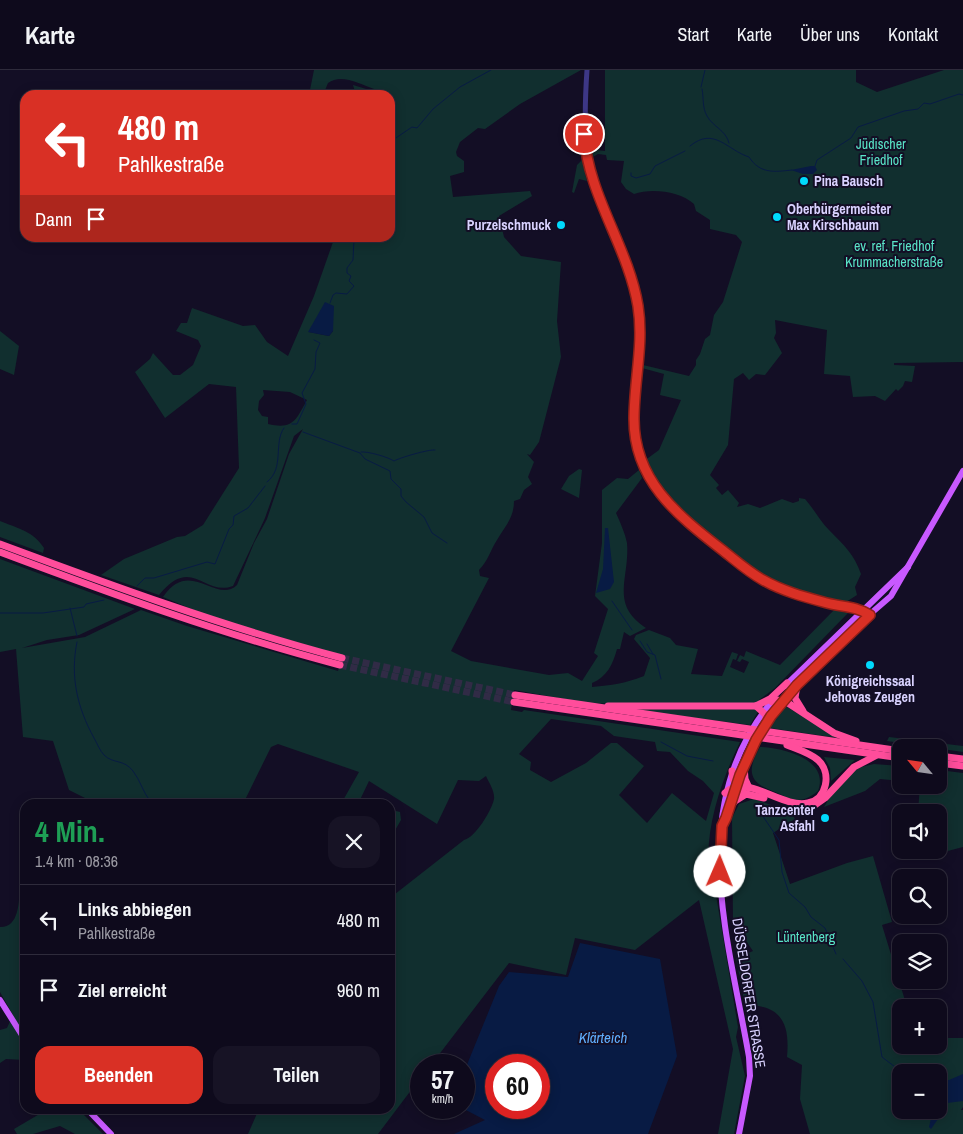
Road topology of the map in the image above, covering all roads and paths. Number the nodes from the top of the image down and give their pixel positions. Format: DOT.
graph roads {
  1 [pos="586,70"];
  2 [pos="963,471"];
  3 [pos="0,544"];
  4 [pos="0,552"];
  5 [pos="30,559"];
  6 [pos="908,567"];
  7 [pos="863,610"];
  8 [pos="870,615"];
  9 [pos="341,662"];
  10 [pos="787,683"];
  11 [pos="797,685"];
  12 [pos="783,701"];
  13 [pos="772,702"];
  14 [pos="756,706"];
  15 [pos="593,708"];
  16 [pos="764,712"];
  17 [pos="806,716"];
  18 [pos="765,725"];
  19 [pos="776,738"];
  20 [pos="892,751"];
  21 [pos="881,752"];
  22 [pos="892,755"];
  23 [pos="948,757"];
  24 [pos="963,759"];
  25 [pos="948,764"];
  26 [pos="744,765"];
  27 [pos="963,766"];
  28 [pos="732,771"];
  29 [pos="736,786"];
  30 [pos="748,791"];
  31 [pos="725,793"];
  32 [pos="729,809"];
  33 [pos="722,826"];
  34 [pos="0,1000"];
  35 [pos="20,1032"];
  36 [pos="92,1114"];
  37 [pos="111,1134"];
  38 [pos="739,1134"];
  1 -- 7 [label="street"];
  2 -- 6 [label="main road, DÜSSELDORFER STRASSE"];
  3 -- 5 [label="highway"];
  4 -- 5 [label="highway"];
  5 -- 9 [label="highway"];
  6 -- 7 [label="main road, DÜSSELDORFER STRASSE"];
  6 -- 8 [label="main road, DÜSSELDORFER STRASSE"];
  7 -- 8 [label="street"];
  7 -- 10 [label="main road, DÜSSELDORFER STRASSE"];
  8 -- 11 [label="main road, DÜSSELDORFER STRASSE"];
  10 -- 13 [label="main road, DÜSSELDORFER STRASSE"];
  10 -- 14 [label="highway"];
  11 -- 12 [label="main road, DÜSSELDORFER STRASSE"];
  11 -- 17 [label="highway"];
  12 -- 13 [label="highway"];
  12 -- 17 [label="highway"];
  12 -- 18 [label="main road, DÜSSELDORFER STRASSE"];
  13 -- 16 [label="main road, DÜSSELDORFER STRASSE"];
  14 -- 15 [label="highway"];
  14 -- 16 [label="highway"];
  15 -- 19 [label="highway"];
  15 -- 19 [label="highway"];
  16 -- 18 [label="highway"];
  16 -- 28 [label="main road, DÜSSELDORFER STRASSE"];
  17 -- 21 [label="highway"];
  18 -- 26 [label="main road, DÜSSELDORFER STRASSE"];
  19 -- 21 [label="highway"];
  19 -- 30 [label="highway"];
  20 -- 21 [label="highway"];
  21 -- 22 [label="highway"];
  21 -- 30 [label="highway"];
  23 -- 24 [label="highway"];
  25 -- 27 [label="highway"];
  26 -- 29 [label="main road, DÜSSELDORFER STRASSE"];
  26 -- 30 [label="highway"];
  28 -- 29 [label="highway"];
  28 -- 31 [label="main road, DÜSSELDORFER STRASSE"];
  29 -- 30 [label="highway"];
  29 -- 31 [label="highway"];
  29 -- 32 [label="main road, DÜSSELDORFER STRASSE"];
  30 -- 32 [label="highway"];
  31 -- 33 [label="main road, DÜSSELDORFER STRASSE"];
  32 -- 33 [label="main road, DÜSSELDORFER STRASSE"];
  33 -- 38 [label="main road, DÜSSELDORFER STRASSE"];
  34 -- 35 [label="main road"];
  36 -- 37 [label="main road"];
}
